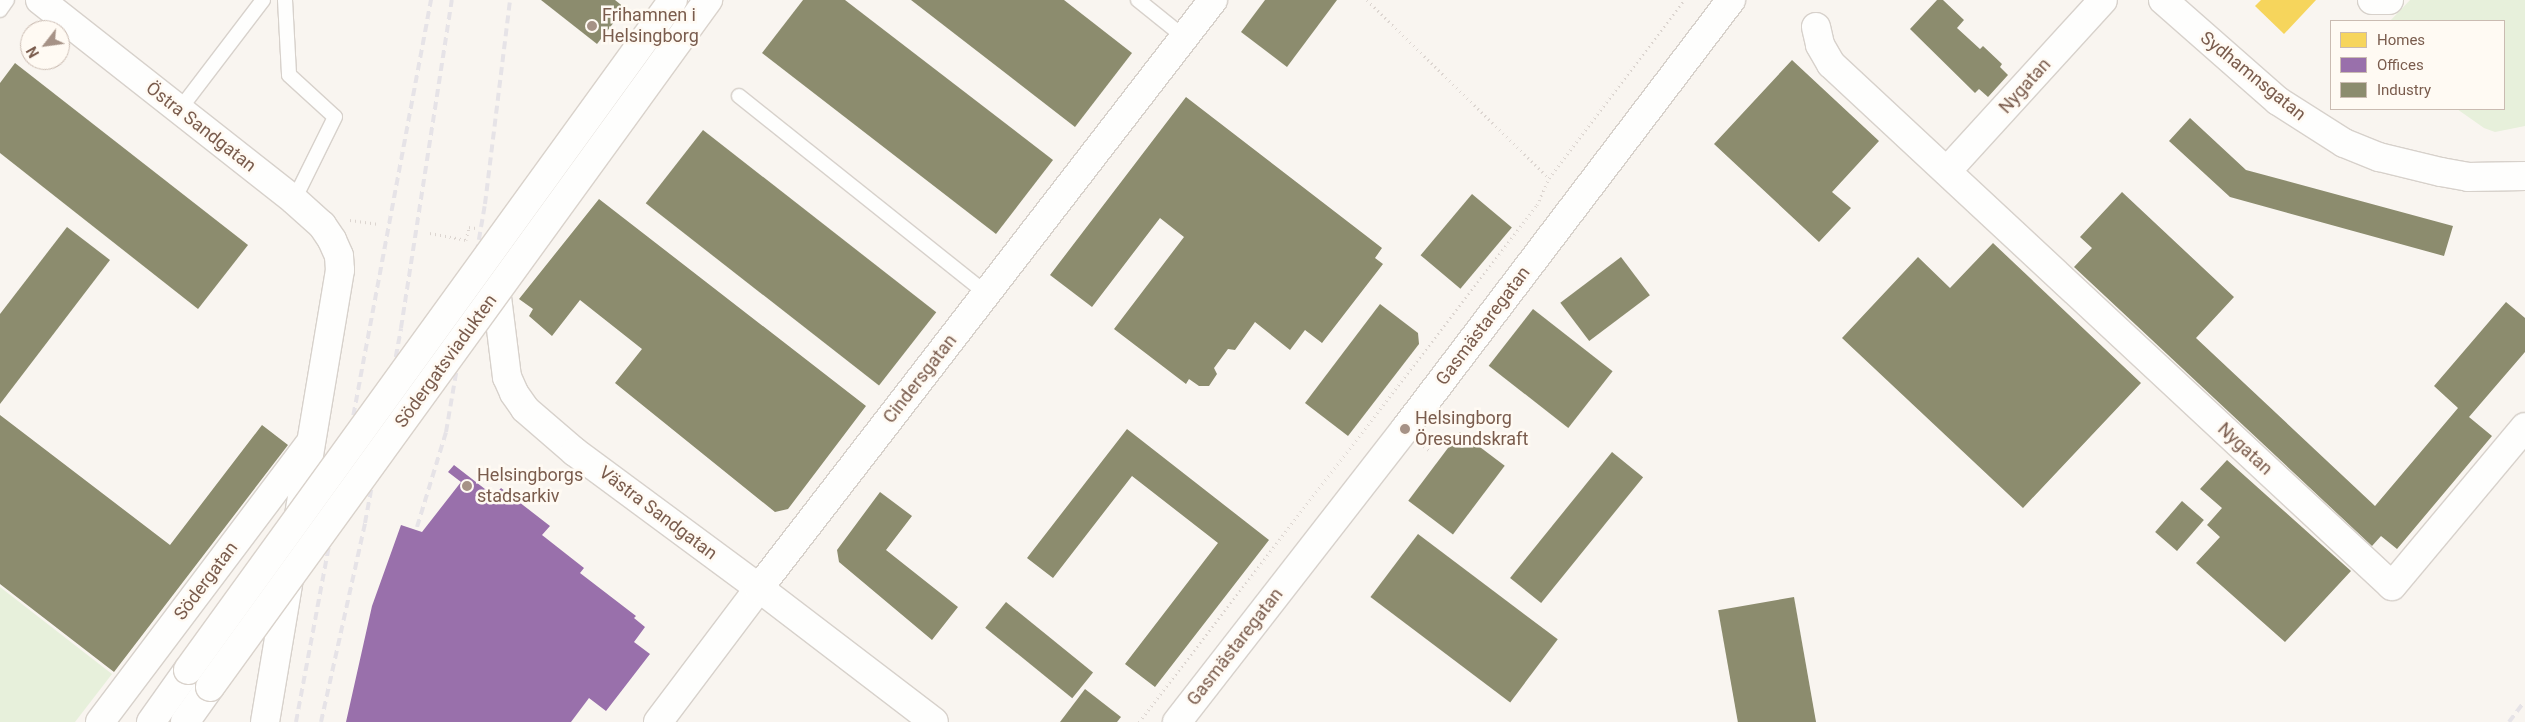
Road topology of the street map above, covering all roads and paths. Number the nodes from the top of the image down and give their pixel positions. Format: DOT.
graph roads {
  1 [pos="7,0"];
  2 [pos="40,0"];
  3 [pos="263,0"];
  4 [pos="285,0"];
  5 [pos="673,0"];
  6 [pos="688,0"];
  7 [pos="708,0"];
  8 [pos="1138,0"];
  9 [pos="1214,0"];
  10 [pos="1367,0"];
  11 [pos="1684,0"];
  12 [pos="1731,0"];
  13 [pos="2103,0"];
  14 [pos="2163,0"];
  15 [pos="2372,0"];
  16 [pos="2389,0"];
  17 [pos="0,10"];
  18 [pos="1816,27"];
  19 [pos="1184,37"];
  20 [pos="740,96"];
  21 [pos="180,109"];
  22 [pos="1947,172"];
  23 [pos="2525,176"];
  24 [pos="1549,178"];
  25 [pos="294,200"];
  26 [pos="340,218"];
  27 [pos="379,224"];
  28 [pos="430,233"];
  29 [pos="466,240"];
  30 [pos="986,293"];
  31 [pos="2525,427"];
  32 [pos="312,440"];
  33 [pos="759,588"];
  34 [pos="100,722"];
  35 [pos="151,722"];
  36 [pos="185,722"];
  37 [pos="265,722"];
  38 [pos="658,722"];
  39 [pos="934,722"];
  40 [pos="1139,722"];
  41 [pos="1177,722"];
  1 -- 17 [label="lane"];
  2 -- 21 [label="street, Östra Sandgatan"];
  3 -- 21 [label="lane"];
  4 -- 25 [label="lane"];
  5 -- 35 [label="street, Södergatsviadukten, bridge"];
  6 -- 33 [label="street, Västra Sandgatan"];
  7 -- 36 [label="street, Södergatsviadukten, bridge"];
  8 -- 19 [label="lane"];
  9 -- 19 [label="street, Cindersgatan"];
  10 -- 24 [label="path"];
  11 -- 24 [label="path"];
  12 -- 41 [label="street, Gasmästaregatan"];
  13 -- 22 [label="street, Nygatan"];
  14 -- 23 [label="street, Sydhamnsgatan"];
  15 -- 16 [label="street"];
  18 -- 22 [label="street, Nygatan"];
  19 -- 30 [label="street, Cindersgatan"];
  20 -- 30 [label="lane"];
  21 -- 25 [label="street, Östra Sandgatan"];
  22 -- 31 [label="street, Nygatan"];
  24 -- 40 [label="path"];
  25 -- 32 [label="street, Östra Sandgatan"];
  26 -- 27 [label="path"];
  28 -- 29 [label="path"];
  30 -- 33 [label="street, Cindersgatan"];
  32 -- 34 [label="street, Södergatan"];
  32 -- 37 [label="street"];
  33 -- 38 [label="street, Cindersgatan"];
  33 -- 39 [label="street, Västra Sandgatan"];
}
